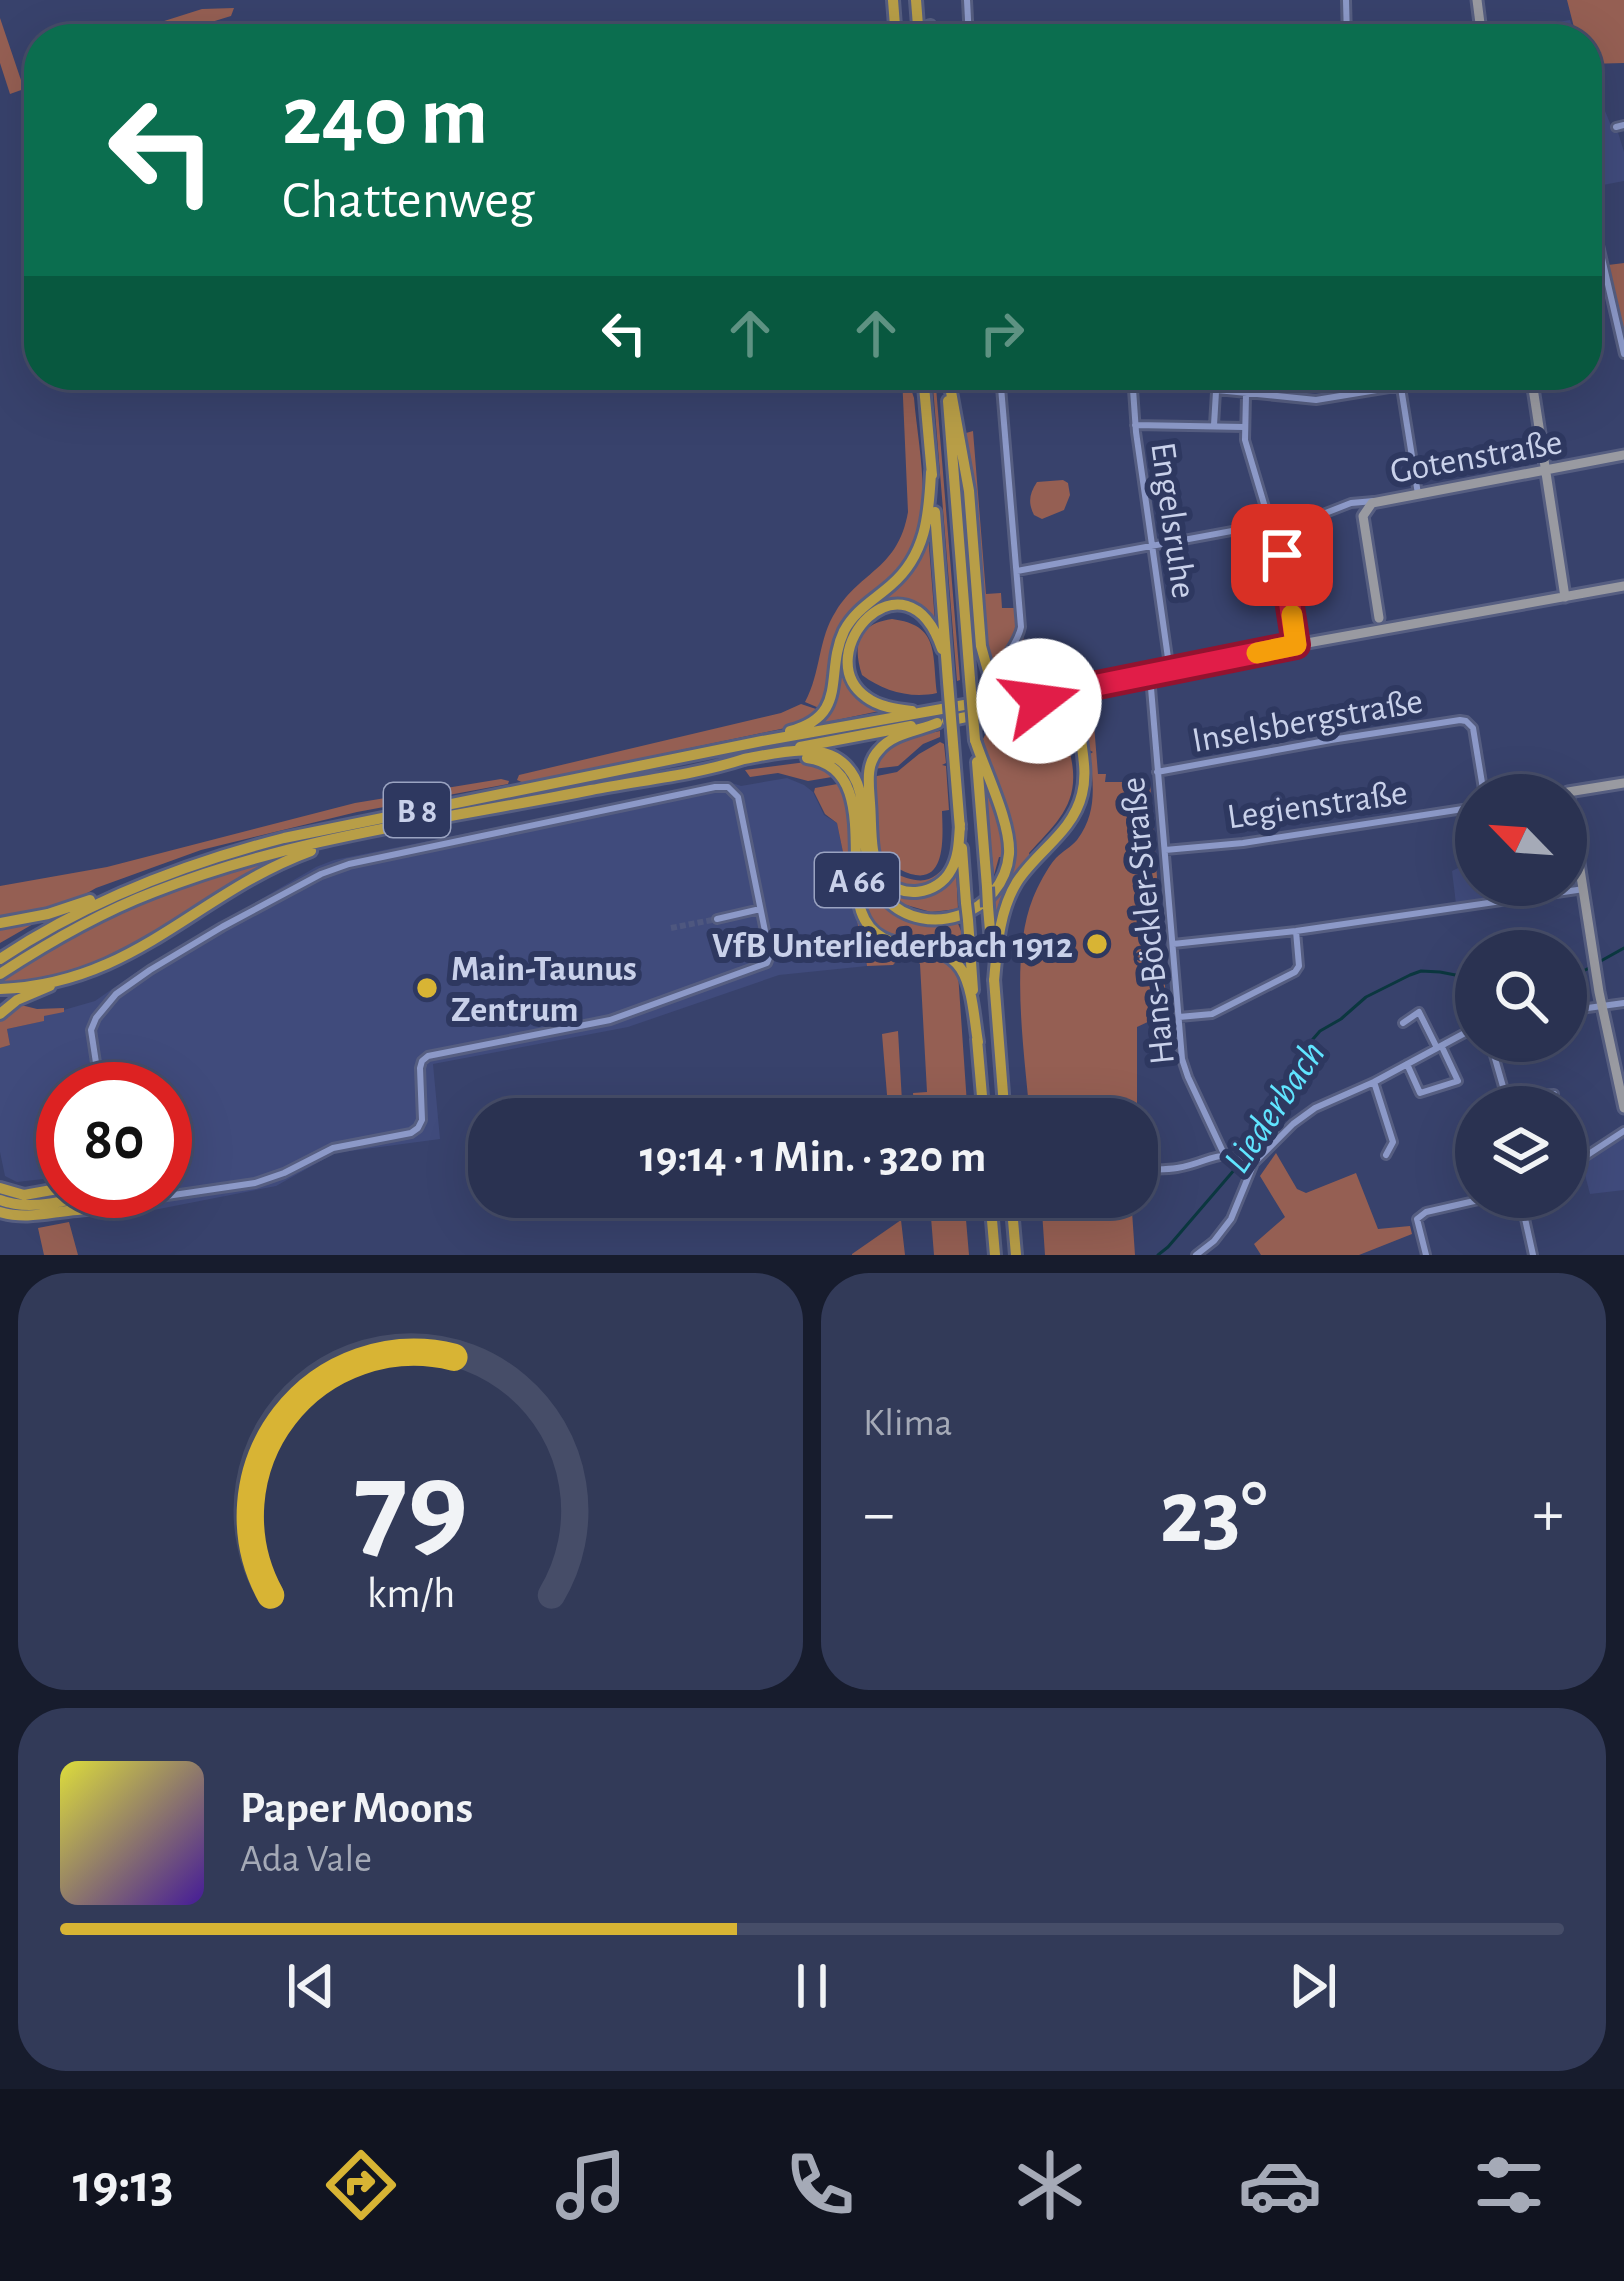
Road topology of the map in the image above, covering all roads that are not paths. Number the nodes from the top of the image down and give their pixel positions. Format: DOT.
graph roads {
  1 [pos="1602,263"];
  2 [pos="1624,354"];
  3 [pos="924,390"];
  4 [pos="948,390"];
  5 [pos="950,390"];
  6 [pos="1001,390"];
  7 [pos="1133,390"];
  8 [pos="1216,390"];
  9 [pos="1377,390"];
  10 [pos="1402,390"];
  11 [pos="1533,390"];
  12 [pos="1246,394"];
  13 [pos="1135,425"];
  14 [pos="1214,426"];
  15 [pos="1244,427"];
  16 [pos="1624,455"];
  17 [pos="1545,470"];
  18 [pos="932,472"];
  19 [pos="1418,494"];
  20 [pos="1384,500"];
  21 [pos="1338,510"];
  22 [pos="1363,516"];
  23 [pos="1274,523"];
  24 [pos="1150,544"];
  25 [pos="1017,571"];
  26 [pos="1624,586"];
  27 [pos="1565,597"];
  28 [pos="1379,618"];
  29 [pos="1389,628"];
  30 [pos="1370,632"];
  31 [pos="1296,645"];
  32 [pos="1170,671"];
  33 [pos="1150,676"];
  34 [pos="948,682"];
  35 [pos="1000,684"];
  36 [pos="1092,687"];
  37 [pos="1026,694"];
  38 [pos="1050,695"];
  39 [pos="921,712"];
  40 [pos="937,723"];
  41 [pos="975,740"];
  42 [pos="763,741"];
  43 [pos="1082,742"];
  44 [pos="768,755"];
  45 [pos="728,764"];
  46 [pos="1157,772"];
  47 [pos="1481,774"];
  48 [pos="1624,783"];
  49 [pos="1587,789"];
  50 [pos="1455,810"];
  51 [pos="960,824"];
  52 [pos="352,835"];
  53 [pos="1165,850"];
  54 [pos="145,882"];
  55 [pos="1468,906"];
  56 [pos="1587,906"];
  57 [pos="756,910"];
  58 [pos="717,919"];
  59 [pos="0,923"];
  60 [pos="1297,931"];
  61 [pos="1173,944"];
  62 [pos="0,959"];
  63 [pos="0,974"];
  64 [pos="994,981"];
  65 [pos="59,982"];
  66 [pos="4,989"];
  67 [pos="1624,1003"];
  68 [pos="9,1006"];
  69 [pos="1603,1006"];
  70 [pos="1587,1008"];
  71 [pos="1179,1017"];
  72 [pos="1403,1023"];
  73 [pos="1455,1038"];
  74 [pos="978,1042"];
  75 [pos="1439,1047"];
  76 [pos="96,1062"];
  77 [pos="1407,1064"];
  78 [pos="1374,1082"];
  79 [pos="982,1098"];
  80 [pos="1003,1098"];
  81 [pos="1624,1108"];
  82 [pos="1624,1131"];
  83 [pos="1224,1154"];
  84 [pos="1386,1155"];
  85 [pos="1587,1155"];
  86 [pos="1246,1159"];
  87 [pos="1158,1170"];
  88 [pos="0,1188"];
  89 [pos="192,1192"];
  90 [pos="36,1193"];
  91 [pos="0,1200"];
  92 [pos="36,1204"];
  93 [pos="1455,1205"];
  94 [pos="0,1212"];
  95 [pos="36,1215"];
  96 [pos="992,1218"];
  97 [pos="1013,1218"];
  98 [pos="1525,1218"];
  99 [pos="995,1255"];
  100 [pos="1016,1255"];
  101 [pos="1196,1255"];
  102 [pos="1426,1255"];
  103 [pos="1533,1255"];
  1 -- 2 [label="street"];
  3 -- 18 [label="highway, A 66"];
  4 -- 41 [label="highway, A 66, bridge"];
  5 -- 35 [label="highway"];
  6 -- 25 [label="street"];
  7 -- 13 [label="street, Engelsruhe"];
  8 -- 12 [label="street"];
  8 -- 14 [label="street"];
  9 -- 12 [label="street"];
  10 -- 19 [label="street"];
  11 -- 17 [label="main road"];
  12 -- 15 [label="street"];
  13 -- 14 [label="street"];
  13 -- 24 [label="street, Engelsruhe"];
  14 -- 15 [label="street"];
  15 -- 23 [label="street"];
  16 -- 17 [label="main road, Gotenstraße"];
  17 -- 19 [label="main road, Gotenstraße"];
  17 -- 27 [label="main road"];
  18 -- 34 [label="highway, A 66"];
  18 -- 42 [label="highway"];
  19 -- 20 [label="main road, Gotenstraße"];
  20 -- 21 [label="street, Gotenstraße"];
  20 -- 22 [label="main road"];
  21 -- 22 [label="street, Gotenstraße"];
  21 -- 23 [label="street, Gotenstraße"];
  22 -- 28 [label="main road"];
  23 -- 24 [label="street, Gotenstraße"];
  23 -- 31 [label="street"];
  24 -- 25 [label="street, Gotenstraße"];
  24 -- 32 [label="street, Engelsruhe"];
  25 -- 35 [label="street"];
  26 -- 27 [label="main road"];
  27 -- 29 [label="main road"];
  28 -- 29 [label="main road"];
  28 -- 30 [label="main road"];
  29 -- 30 [label="main road"];
  30 -- 31 [label="main road"];
  31 -- 32 [label="main road"];
  32 -- 33 [label="main road"];
  33 -- 36 [label="main road"];
  33 -- 46 [label="street, Hans-Böckler-Straße"];
  34 -- 39 [label="highway"];
  34 -- 51 [label="highway, A 66, bridge"];
  35 -- 37 [label="main road"];
  36 -- 38 [label="main road"];
  36 -- 43 [label="highway"];
  37 -- 38 [label="main road, B 8"];
  37 -- 39 [label="highway, B 8"];
  38 -- 40 [label="highway, B 8"];
  38 -- 43 [label="highway"];
  39 -- 42 [label="highway, B 8"];
  40 -- 44 [label="highway, B 8"];
  40 -- 51 [label="highway"];
  41 -- 44 [label="highway, A 66"];
  41 -- 64 [label="highway, A 66, bridge"];
  42 -- 54 [label="highway, B 8"];
  43 -- 64 [label="highway"];
  44 -- 45 [label="highway, B 8"];
  45 -- 52 [label="highway, B 8"];
  45 -- 74 [label="highway, A 66"];
  46 -- 47 [label="street, Inselsbergstraße"];
  46 -- 53 [label="street, Hans-Böckler-Straße"];
  48 -- 49 [label="main road"];
  50 -- 53 [label="street, Legienstraße"];
  51 -- 74 [label="highway, A 66, bridge"];
  52 -- 63 [label="highway, B 8"];
  52 -- 65 [label="highway"];
  53 -- 61 [label="street, Hans-Böckler-Straße"];
  54 -- 59 [label="highway"];
  54 -- 62 [label="highway, B 8"];
  55 -- 60 [label="street"];
  56 -- 69 [label="main road"];
  57 -- 58 [label="street"];
  60 -- 61 [label="street"];
  60 -- 71 [label="street"];
  61 -- 71 [label="street, Hans-Böckler-Straße"];
  64 -- 80 [label="highway, A 66"];
  65 -- 66 [label="highway"];
  65 -- 68 [label="highway"];
  67 -- 69 [label="street"];
  69 -- 70 [label="street"];
  69 -- 81 [label="main road"];
  71 -- 83 [label="street, Hans-Böckler-Straße"];
  72 -- 75 [label="street"];
  73 -- 75 [label="street"];
  74 -- 79 [label="highway, A 66"];
  75 -- 77 [label="street"];
  75 -- 77 [label="street"];
  76 -- 89 [label="street"];
  77 -- 78 [label="street"];
  78 -- 84 [label="street"];
  78 -- 86 [label="street"];
  82 -- 85 [label="street"];
  83 -- 86 [label="street"];
  83 -- 87 [label="street"];
  86 -- 101 [label="street"];
  88 -- 90 [label="highway"];
  91 -- 92 [label="highway"];
  93 -- 102 [label="street"];
  94 -- 95 [label="highway"];
  96 -- 99 [label="highway"];
  97 -- 100 [label="highway"];
  98 -- 103 [label="street"];
}
